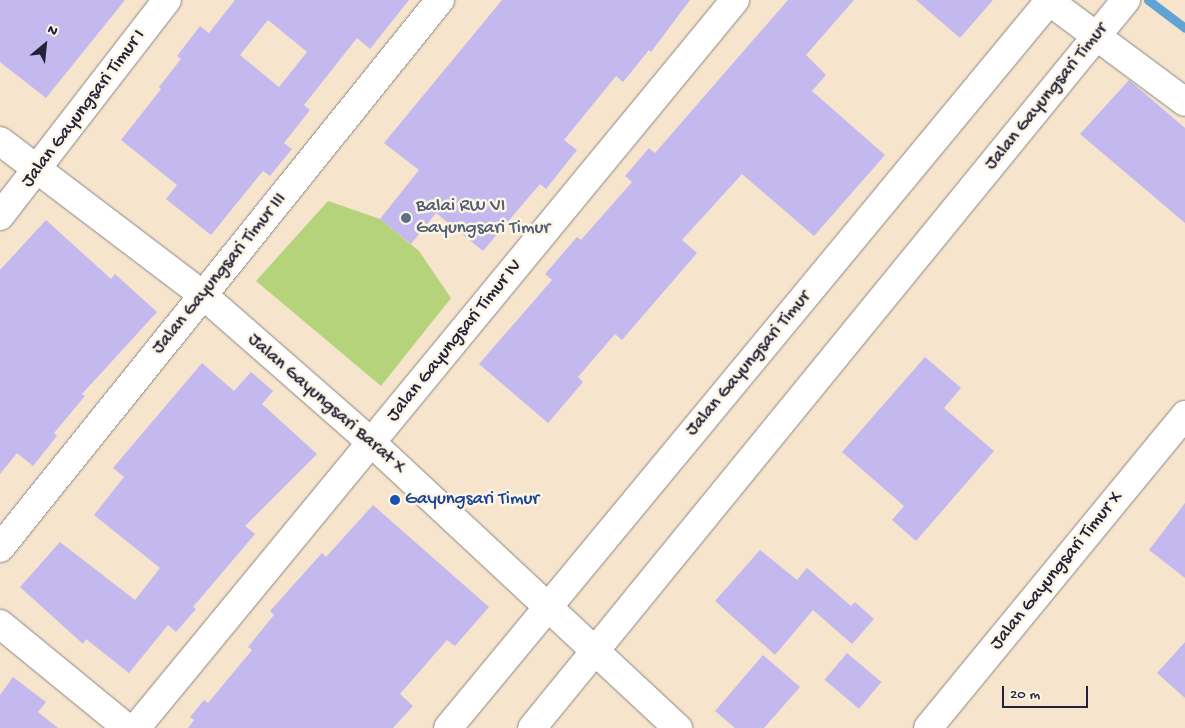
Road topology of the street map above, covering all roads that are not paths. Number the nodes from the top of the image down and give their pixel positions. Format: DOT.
graph roads {
  1 [pos="167,0"];
  2 [pos="440,0"];
  3 [pos="735,0"];
  4 [pos="1049,1"];
  5 [pos="1111,19"];
  6 [pos="1185,102"];
  7 [pos="0,141"];
  8 [pos="39,170"];
  9 [pos="0,216"];
  10 [pos="203,295"];
  11 [pos="1181,427"];
  12 [pos="371,442"];
  13 [pos="0,548"];
  14 [pos="549,605"];
  15 [pos="0,624"];
  16 [pos="593,652"];
  17 [pos="127,728"];
  18 [pos="136,728"];
  19 [pos="448,728"];
  20 [pos="532,728"];
  21 [pos="678,728"];
  22 [pos="928,728"];
  1 -- 8 [label="street, Jalan Gayungsari Timur I"];
  2 -- 10 [label="street, Jalan Gayungsari Timur III"];
  3 -- 12 [label="street, Jalan Gayungsari Timur IV"];
  4 -- 5 [label="street"];
  4 -- 14 [label="street, Jalan Gayungsari Timur"];
  5 -- 6 [label="street"];
  5 -- 16 [label="street, Jalan Gayungsari Timur"];
  7 -- 8 [label="street, Jalan Gayungsari Barat X"];
  8 -- 9 [label="street, Jalan Gayungsari Timur I"];
  8 -- 10 [label="street, Jalan Gayungsari Barat X"];
  10 -- 12 [label="street, Jalan Gayungsari Barat X"];
  10 -- 13 [label="street, Jalan Gayungsari Timur III"];
  11 -- 22 [label="street, Jalan Gayungsari Timur X"];
  12 -- 14 [label="street, Jalan Gayungsari Barat X"];
  12 -- 18 [label="street, Jalan Gayungsari Timur IV"];
  14 -- 16 [label="street, Jalan Gayungsari Barat X"];
  14 -- 19 [label="street, Jalan Gayungsari Timur"];
  15 -- 17 [label="street"];
  16 -- 20 [label="street, Jalan Gayungsari Timur"];
  16 -- 21 [label="street, Jalan Gayungsari Barat X"];
}
